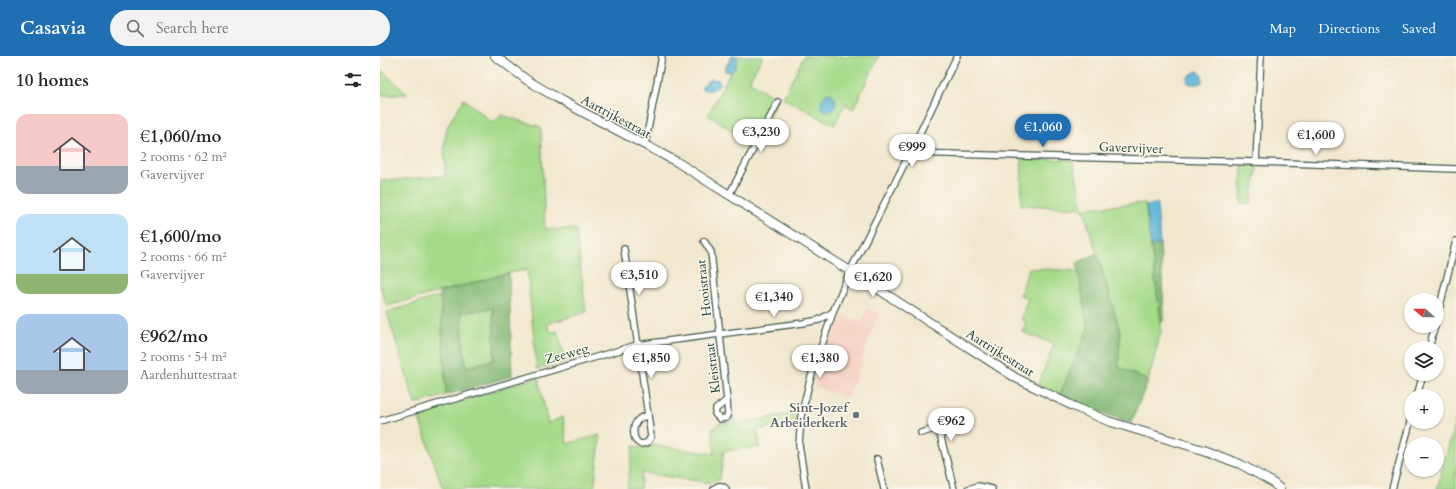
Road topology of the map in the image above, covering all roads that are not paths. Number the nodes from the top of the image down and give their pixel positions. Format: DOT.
graph roads {
  1 [pos="495,56"];
  2 [pos="662,56"];
  3 [pos="957,56"];
  4 [pos="1262,56"];
  5 [pos="778,102"];
  6 [pos="645,146"];
  7 [pos="910,153"];
  8 [pos="1256,162"];
  9 [pos="1456,169"];
  10 [pos="729,195"];
  11 [pos="704,241"];
  12 [pos="1456,241"];
  13 [pos="624,249"];
  14 [pos="850,271"];
  15 [pos="1443,293"];
  16 [pos="833,312"];
  17 [pos="720,334"];
  18 [pos="637,345"];
  19 [pos="727,400"];
  20 [pos="648,415"];
  21 [pos="380,420"];
  22 [pos="1408,429"];
  23 [pos="921,433"];
  24 [pos="877,459"];
  25 [pos="714,489"];
  26 [pos="726,489"];
  27 [pos="806,489"];
  28 [pos="884,489"];
  29 [pos="954,489"];
  30 [pos="968,489"];
  31 [pos="992,489"];
  32 [pos="1280,489"];
  33 [pos="1392,489"];
  1 -- 6 [label="street, Aartrijkestraat"];
  2 -- 6 [label="street"];
  3 -- 7 [label="street"];
  4 -- 8 [label="street"];
  5 -- 10 [label="street"];
  6 -- 10 [label="street, Aartrijkestraat"];
  7 -- 8 [label="street, Gavervijver"];
  7 -- 14 [label="street"];
  8 -- 9 [label="street, Gavervijver"];
  10 -- 14 [label="street, Aartrijkestraat"];
  11 -- 17 [label="street, Hooistraat"];
  12 -- 15 [label="street"];
  13 -- 18 [label="street"];
  14 -- 16 [label="street"];
  14 -- 32 [label="street, Aartrijkestraat"];
  16 -- 17 [label="street, Zeeweg"];
  16 -- 27 [label="street"];
  17 -- 18 [label="street, Zeeweg"];
  17 -- 19 [label="street, Kleistraat"];
  18 -- 20 [label="street"];
  18 -- 21 [label="street, Zeeweg"];
  20 -- 20 [label="street"];
  22 -- 33 [label="street"];
  23 -- 29 [label="street"];
  24 -- 28 [label="street"];
  25 -- 26 [label="street"];
  30 -- 31 [label="street"];
}
